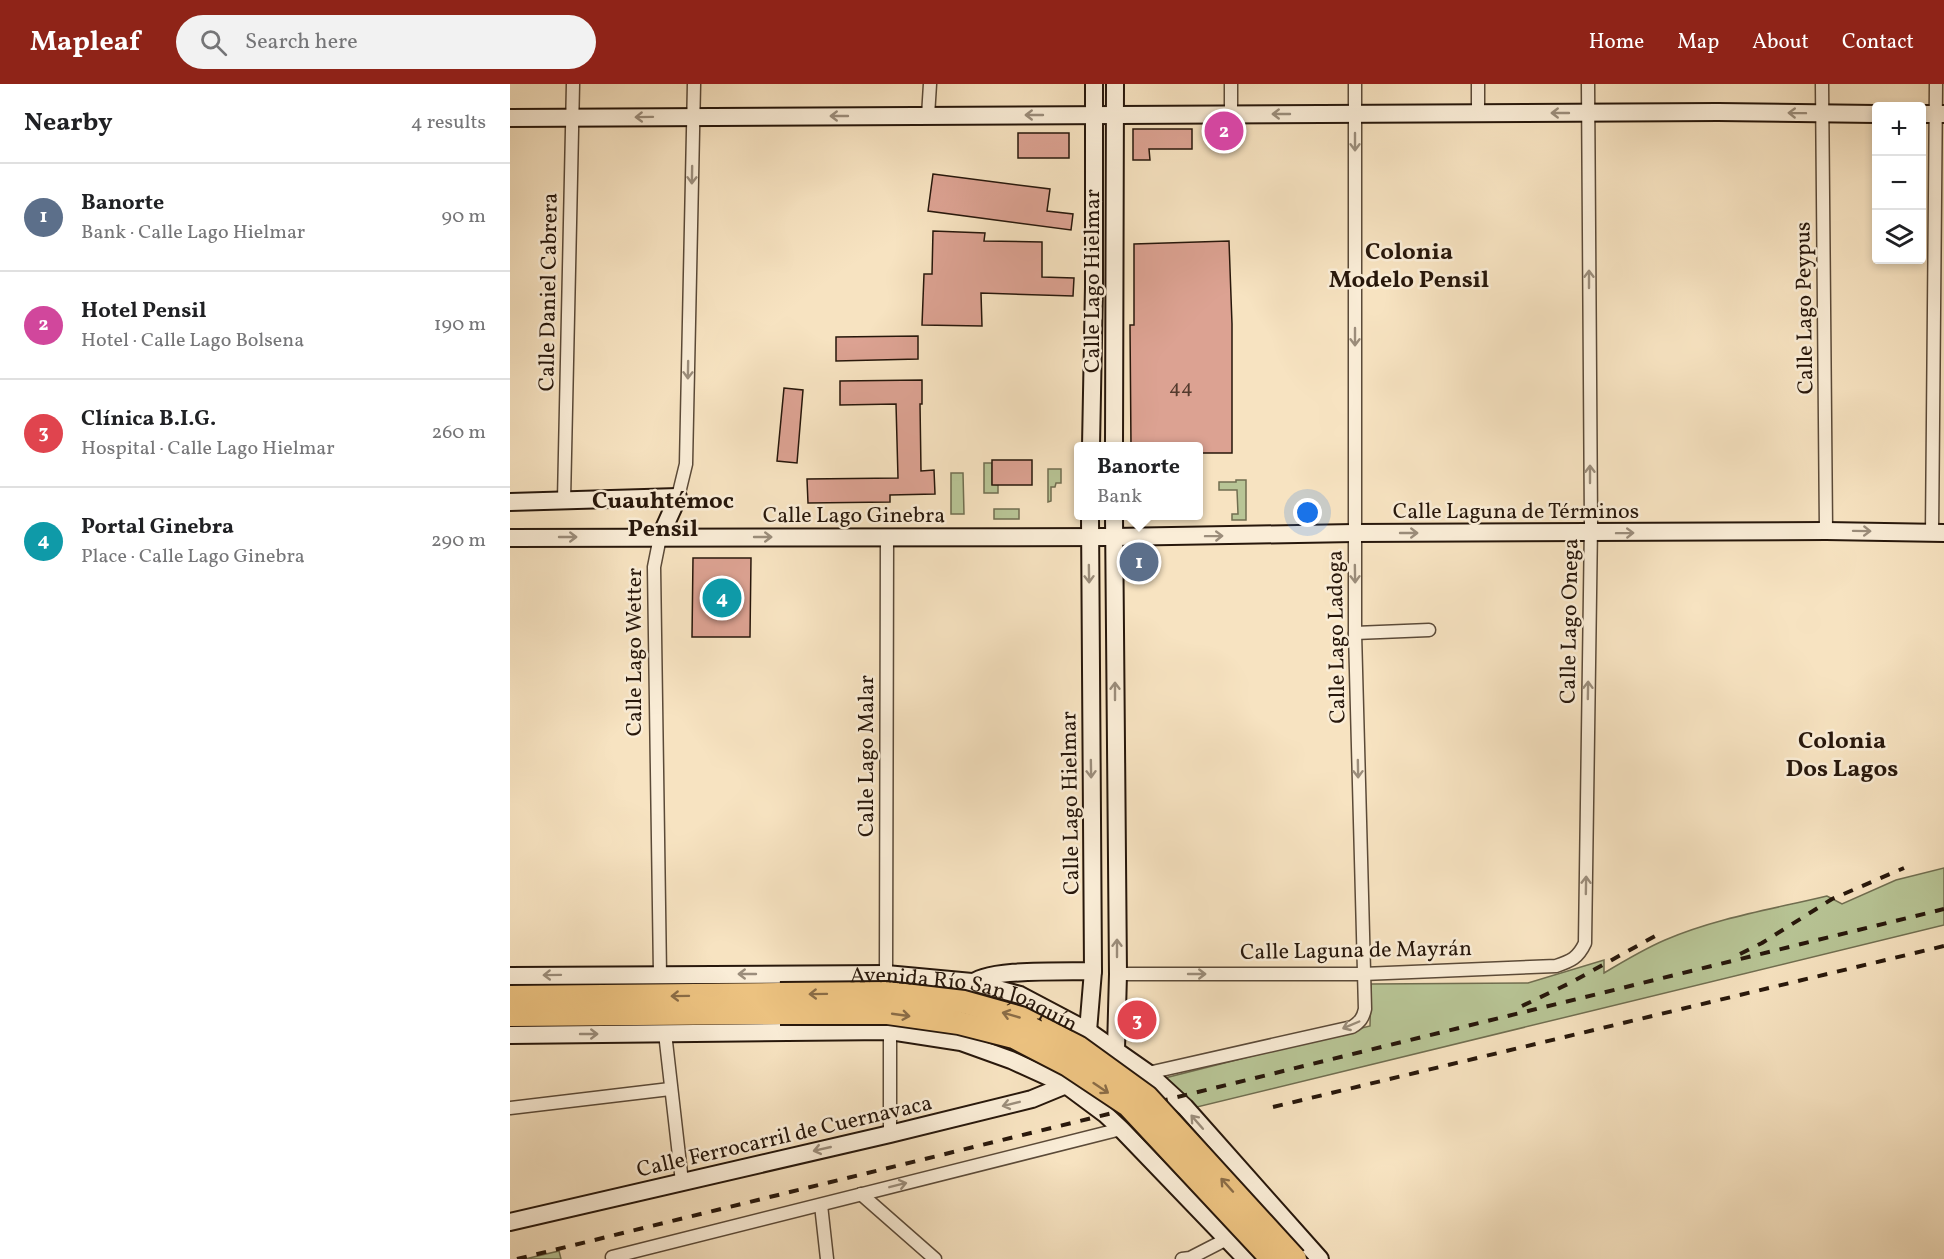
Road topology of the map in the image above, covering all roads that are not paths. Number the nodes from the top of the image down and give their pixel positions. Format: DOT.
graph roads {
  1 [pos="573,84"];
  2 [pos="694,84"];
  3 [pos="930,84"];
  4 [pos="1094,84"];
  5 [pos="1115,84"];
  6 [pos="1232,84"];
  7 [pos="1355,84"];
  8 [pos="1478,84"];
  9 [pos="1588,84"];
  10 [pos="1822,84"];
  11 [pos="1935,84"];
  12 [pos="1478,113"];
  13 [pos="1588,113"];
  14 [pos="1231,114"];
  15 [pos="1355,114"];
  16 [pos="1822,114"];
  17 [pos="1872,114"];
  18 [pos="1934,114"];
  19 [pos="693,116"];
  20 [pos="928,116"];
  21 [pos="1093,116"];
  22 [pos="1114,116"];
  23 [pos="572,117"];
  24 [pos="510,118"];
  25 [pos="1091,442"];
  26 [pos="1114,442"];
  27 [pos="678,497"];
  28 [pos="564,500"];
  29 [pos="510,502"];
  30 [pos="1089,520"];
  31 [pos="1114,520"];
  32 [pos="1826,531"];
  33 [pos="1354,533"];
  34 [pos="1591,533"];
  35 [pos="1938,533"];
  36 [pos="660,537"];
  37 [pos="887,537"];
  38 [pos="1114,537"];
  39 [pos="510,538"];
  40 [pos="1089,538"];
  41 [pos="1429,630"];
  42 [pos="1355,633"];
  43 [pos="1585,944"];
  44 [pos="1093,971"];
  45 [pos="660,974"];
  46 [pos="885,974"];
  47 [pos="1118,974"];
  48 [pos="1363,974"];
  49 [pos="510,976"];
  50 [pos="972,982"];
  51 [pos="510,991"];
  52 [pos="510,998"];
  53 [pos="780,1004"];
  54 [pos="522,1012"];
  55 [pos="890,1031"];
  56 [pos="1088,1031"];
  57 [pos="665,1034"];
  58 [pos="510,1035"];
  59 [pos="961,1042"];
  60 [pos="1116,1049"];
  61 [pos="1148,1073"];
  62 [pos="1066,1085"];
  63 [pos="670,1089"];
  64 [pos="510,1108"];
  65 [pos="1121,1130"];
  66 [pos="890,1134"];
  67 [pos="682,1182"];
  68 [pos="861,1194"];
  69 [pos="1262,1195"];
  70 [pos="820,1205"];
  71 [pos="510,1222"];
  72 [pos="1298,1236"];
  73 [pos="1227,1239"];
  74 [pos="612,1257"];
  75 [pos="827,1259"];
  76 [pos="935,1259"];
  77 [pos="1182,1259"];
  78 [pos="1246,1259"];
  79 [pos="1263,1259"];
  80 [pos="1272,1259"];
  81 [pos="1295,1259"];
  82 [pos="1320,1259"];
  1 -- 23 [label="street, Calle Daniel Cabrera"];
  2 -- 19 [label="street, Calle Lago Wetter"];
  3 -- 20 [label="street"];
  4 -- 21 [label="street, Calle Lago Hielmar"];
  5 -- 22 [label="street, Calle Lago Hielmar"];
  6 -- 14 [label="street"];
  7 -- 15 [label="street, Calle Lago Ladoga"];
  8 -- 12 [label="street"];
  9 -- 13 [label="street, Calle Lago Onega"];
  10 -- 16 [label="street, Calle Lago Peypus"];
  11 -- 18 [label="street"];
  13 -- 12 [label="street, one-way"];
  12 -- 15 [label="street"];
  16 -- 13 [label="street, one-way"];
  34 -- 13 [label="street, Calle Lago Onega, one-way"];
  15 -- 14 [label="street, one-way"];
  14 -- 22 [label="street"];
  15 -- 33 [label="street, Calle Lago Ladoga, one-way"];
  16 -- 17 [label="street"];
  16 -- 32 [label="street, Calle Lago Peypus"];
  18 -- 35 [label="street"];
  20 -- 19 [label="street, one-way"];
  19 -- 23 [label="street, one-way"];
  19 -- 27 [label="street, Calle Lago Wetter, one-way"];
  21 -- 20 [label="street, one-way"];
  21 -- 22 [label="street"];
  21 -- 25 [label="street, Calle Lago Hielmar"];
  22 -- 26 [label="street, Calle Lago Hielmar"];
  23 -- 24 [label="street"];
  23 -- 28 [label="street, Calle Daniel Cabrera"];
  27 -- 28 [label="street"];
  27 -- 36 [label="street, Calle Lago Wetter"];
  28 -- 29 [label="street"];
  30 -- 40 [label="street, Calle Lago Hielmar"];
  31 -- 38 [label="street, Calle Lago Hielmar"];
  34 -- 32 [label="street, Calle Laguna de Términos, one-way"];
  32 -- 35 [label="street, Calle Laguna de Términos, one-way"];
  33 -- 34 [label="street, Calle Laguna de Términos, one-way"];
  38 -- 33 [label="street, Calle Laguna de Términos, one-way"];
  33 -- 42 [label="street, Calle Lago Ladoga, one-way"];
  43 -- 34 [label="street, Calle Lago Onega, one-way"];
  36 -- 37 [label="street, Calle Lago Ginebra, one-way"];
  39 -- 36 [label="street, Calle Lago Ginebra, one-way"];
  36 -- 45 [label="street, Calle Lago Wetter"];
  37 -- 40 [label="street, Calle Lago Ginebra"];
  37 -- 46 [label="street, Calle Lago Malar"];
  38 -- 40 [label="street, Calle Laguna de Términos"];
  47 -- 38 [label="street, Calle Lago Hielmar, one-way"];
  40 -- 44 [label="street, Calle Lago Hielmar, one-way"];
  41 -- 42 [label="street"];
  42 -- 48 [label="street, Calle Lago Ladoga, one-way"];
  43 -- 48 [label="street, Calle Laguna de Mayrán"];
  44 -- 50 [label="street"];
  44 -- 56 [label="street, Calle Lago Hielmar"];
  46 -- 45 [label="street, Avenida Río San Joaquín, one-way"];
  45 -- 49 [label="street, Avenida Río San Joaquín, one-way"];
  46 -- 50 [label="street, Avenida Río San Joaquín"];
  47 -- 48 [label="street, Calle Laguna de Mayrán, one-way"];
  47 -- 60 [label="street, Calle Lago Hielmar"];
  48 -- 61 [label="street, one-way"];
  50 -- 56 [label="street, Avenida Río San Joaquín"];
  50 -- 59 [label="street"];
  51 -- 54 [label="highway"];
  52 -- 54 [label="highway, Avenida Río San Joaquín"];
  53 -- 54 [label="highway, Avenida Río San Joaquín"];
  53 -- 80 [label="highway, Avenida Río San Joaquín, one-way, bridge"];
  81 -- 53 [label="highway, Avenida Río San Joaquín, one-way, bridge"];
  55 -- 57 [label="street, Avenida Río San Joaquín"];
  55 -- 59 [label="street, Avenida Río San Joaquín"];
  55 -- 66 [label="street"];
  56 -- 60 [label="street, Avenida Río San Joaquín"];
  56 -- 62 [label="street, Calle Lago Hielmar"];
  58 -- 57 [label="street, Avenida Río San Joaquín, one-way"];
  57 -- 63 [label="street"];
  59 -- 62 [label="street, Avenida Río San Joaquín"];
  60 -- 61 [label="street, Avenida Río San Joaquín"];
  69 -- 61 [label="street, Avenida Río San Joaquín, one-way"];
  62 -- 65 [label="street, Avenida Río San Joaquín"];
  62 -- 66 [label="street, Calle Ferrocarril de Cuernavaca, one-way"];
  63 -- 64 [label="street"];
  63 -- 67 [label="street"];
  68 -- 65 [label="street, one-way"];
  65 -- 73 [label="street, Avenida Río San Joaquín"];
  66 -- 67 [label="street, Calle Ferrocarril de Cuernavaca, one-way"];
  67 -- 71 [label="street, Calle Ferrocarril de Cuernavaca"];
  68 -- 70 [label="street"];
  68 -- 76 [label="street"];
  69 -- 72 [label="street, Avenida Río San Joaquín"];
  69 -- 73 [label="street"];
  70 -- 74 [label="street"];
  70 -- 75 [label="street"];
  72 -- 79 [label="street"];
  72 -- 82 [label="street, Avenida Río San Joaquín"];
  73 -- 77 [label="street"];
  73 -- 78 [label="street, Avenida Río San Joaquín"];
}
